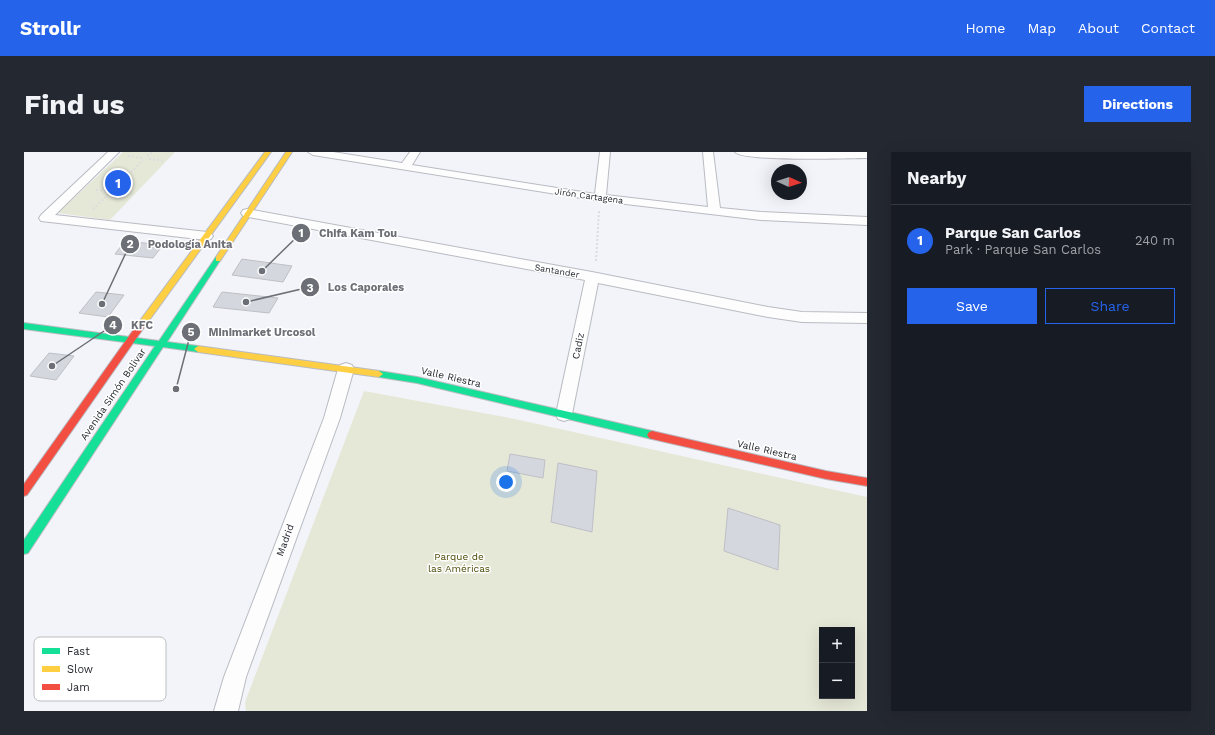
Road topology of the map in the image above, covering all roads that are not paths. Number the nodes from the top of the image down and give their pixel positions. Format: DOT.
graph roads {
  1 [pos="114,152"];
  2 [pos="268,152"];
  3 [pos="289,152"];
  4 [pos="313,152"];
  5 [pos="415,152"];
  6 [pos="605,152"];
  7 [pos="708,152"];
  8 [pos="740,152"];
  9 [pos="867,155"];
  10 [pos="406,166"];
  11 [pos="600,198"];
  12 [pos="715,212"];
  13 [pos="247,214"];
  14 [pos="867,221"];
  15 [pos="206,236"];
  16 [pos="592,277"];
  17 [pos="867,318"];
  18 [pos="24,326"];
  19 [pos="130,340"];
  20 [pos="159,344"];
  21 [pos="346,369"];
  22 [pos="564,414"];
  23 [pos="867,482"];
  24 [pos="24,492"];
  25 [pos="24,549"];
  26 [pos="226,711"];
  1 -- 15 [label="street"];
  2 -- 15 [label="main road, Avenida Simón Bolivar"];
  3 -- 13 [label="main road, Avenida Simón Bolivar"];
  4 -- 10 [label="street, Jirón Cartagena"];
  5 -- 10 [label="street"];
  6 -- 11 [label="street"];
  7 -- 12 [label="street"];
  8 -- 9 [label="street"];
  10 -- 11 [label="street, Jirón Cartagena"];
  11 -- 12 [label="street, Jirón Cartagena"];
  12 -- 14 [label="street, Jirón Cartagena"];
  13 -- 16 [label="street, Santander"];
  13 -- 20 [label="main road, Avenida Simón Bolivar"];
  15 -- 19 [label="main road, Avenida Simón Bolivar"];
  16 -- 17 [label="street, Santander"];
  16 -- 22 [label="street, Cadiz"];
  18 -- 19 [label="main road, Valle Riestra"];
  19 -- 20 [label="main road, Valle Riestra"];
  19 -- 24 [label="main road, Avenida Simón Bolivar"];
  20 -- 21 [label="main road, Valle Riestra"];
  20 -- 25 [label="main road, Avenida Simón Bolivar"];
  21 -- 22 [label="main road, Valle Riestra"];
  21 -- 26 [label="street, Madrid"];
  22 -- 23 [label="main road, Valle Riestra"];
}
